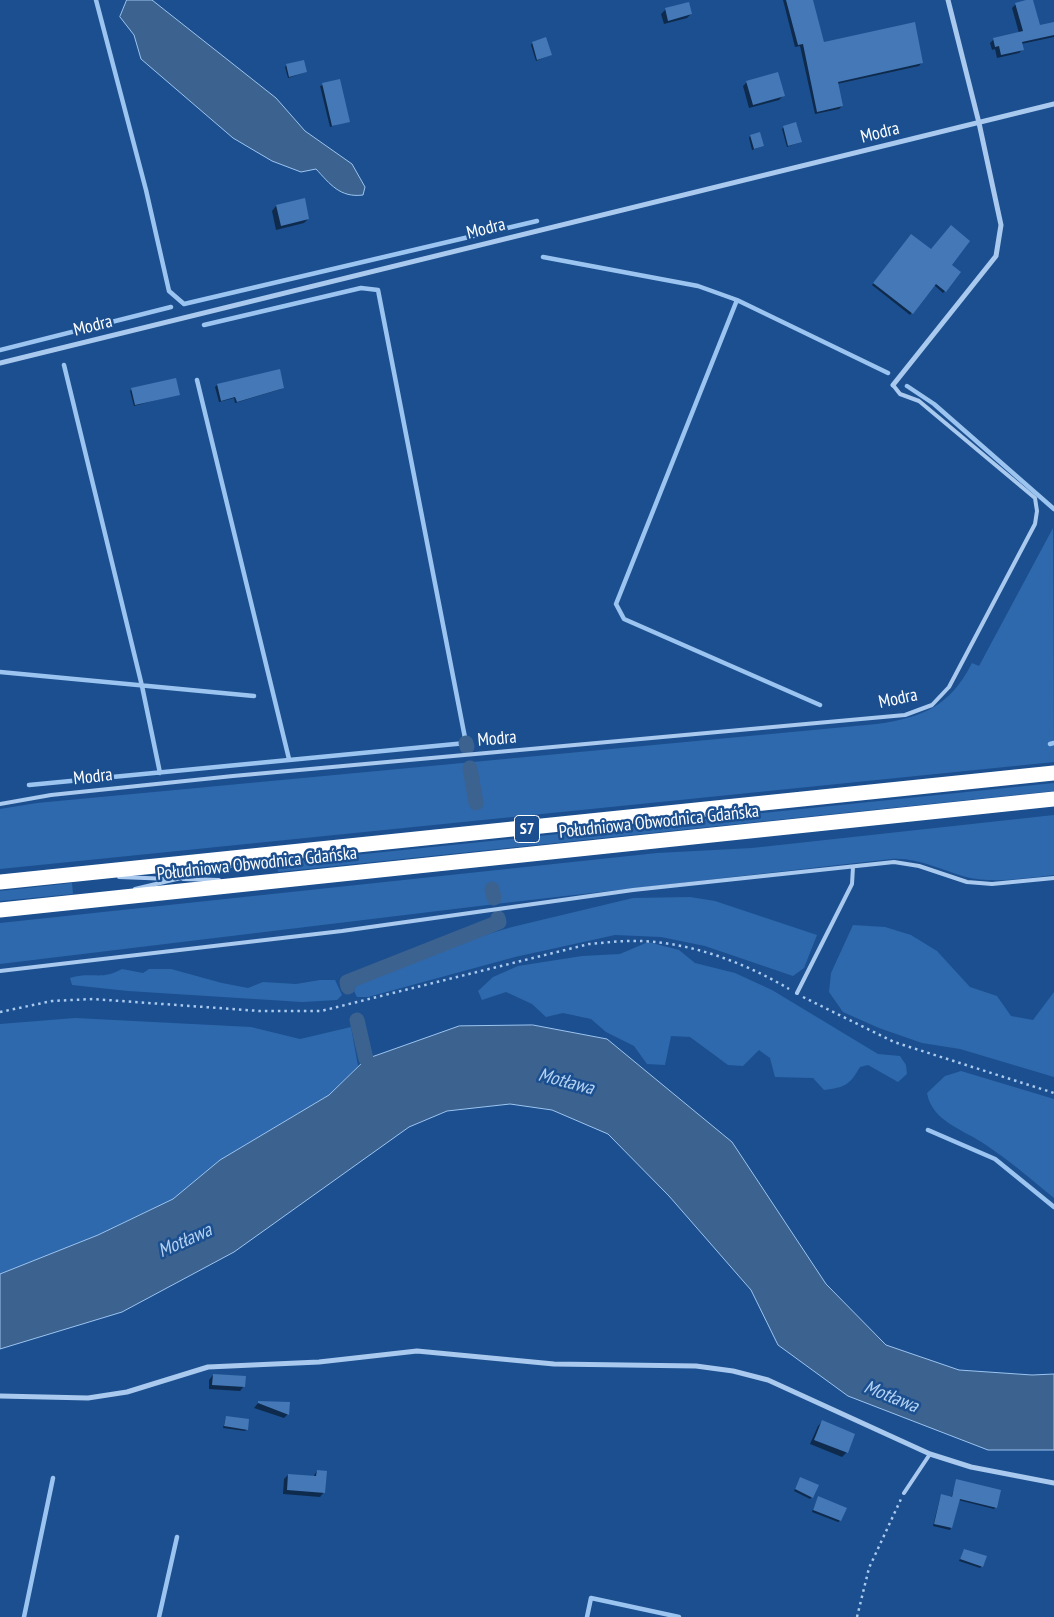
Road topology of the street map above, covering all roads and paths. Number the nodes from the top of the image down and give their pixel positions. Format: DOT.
graph roads {
  1 [pos="948,0"];
  2 [pos="1054,104"];
  3 [pos="979,123"];
  4 [pos="0,363"];
  5 [pos="893,385"];
  6 [pos="1054,773"];
  7 [pos="1054,799"];
  8 [pos="0,804"];
  9 [pos="276,854"];
  10 [pos="853,867"];
  11 [pos="72,875"];
  12 [pos="1054,878"];
  13 [pos="178,879"];
  14 [pos="224,880"];
  15 [pos="233,880"];
  16 [pos="279,881"];
  17 [pos="0,882"];
  18 [pos="130,890"];
  19 [pos="121,892"];
  20 [pos="74,902"];
  21 [pos="0,910"];
  22 [pos="0,971"];
  23 [pos="797,993"];
  24 [pos="0,1012"];
  25 [pos="1054,1094"];
  26 [pos="0,1396"];
  27 [pos="930,1454"];
  28 [pos="1054,1483"];
  29 [pos="904,1493"];
  30 [pos="856,1617"];
  1 -- 3 [label="street"];
  2 -- 3 [label="street, Modra"];
  3 -- 4 [label="street, Modra"];
  3 -- 5 [label="street"];
  5 -- 8 [label="lane, Modra"];
  6 -- 9 [label="highway, Południowa Obwodnica Gdańska / S7"];
  7 -- 16 [label="highway, Południowa Obwodnica Gdańska / S7"];
  9 -- 11 [label="highway, Południowa Obwodnica Gdańska / S7"];
  9 -- 13 [label="lane"];
  10 -- 12 [label="lane"];
  10 -- 22 [label="lane"];
  10 -- 23 [label="lane"];
  11 -- 13 [label="lane"];
  11 -- 17 [label="highway, Południowa Obwodnica Gdańska / S7"];
  13 -- 14 [label="lane"];
  13 -- 18 [label="lane"];
  15 -- 16 [label="lane"];
  16 -- 20 [label="highway, Południowa Obwodnica Gdańska / S7"];
  19 -- 20 [label="lane"];
  20 -- 21 [label="highway, Południowa Obwodnica Gdańska / S7"];
  23 -- 24 [label="path"];
  23 -- 25 [label="path"];
  26 -- 27 [label="street"];
  27 -- 28 [label="street"];
  27 -- 29 [label="lane"];
  29 -- 30 [label="path"];
}
